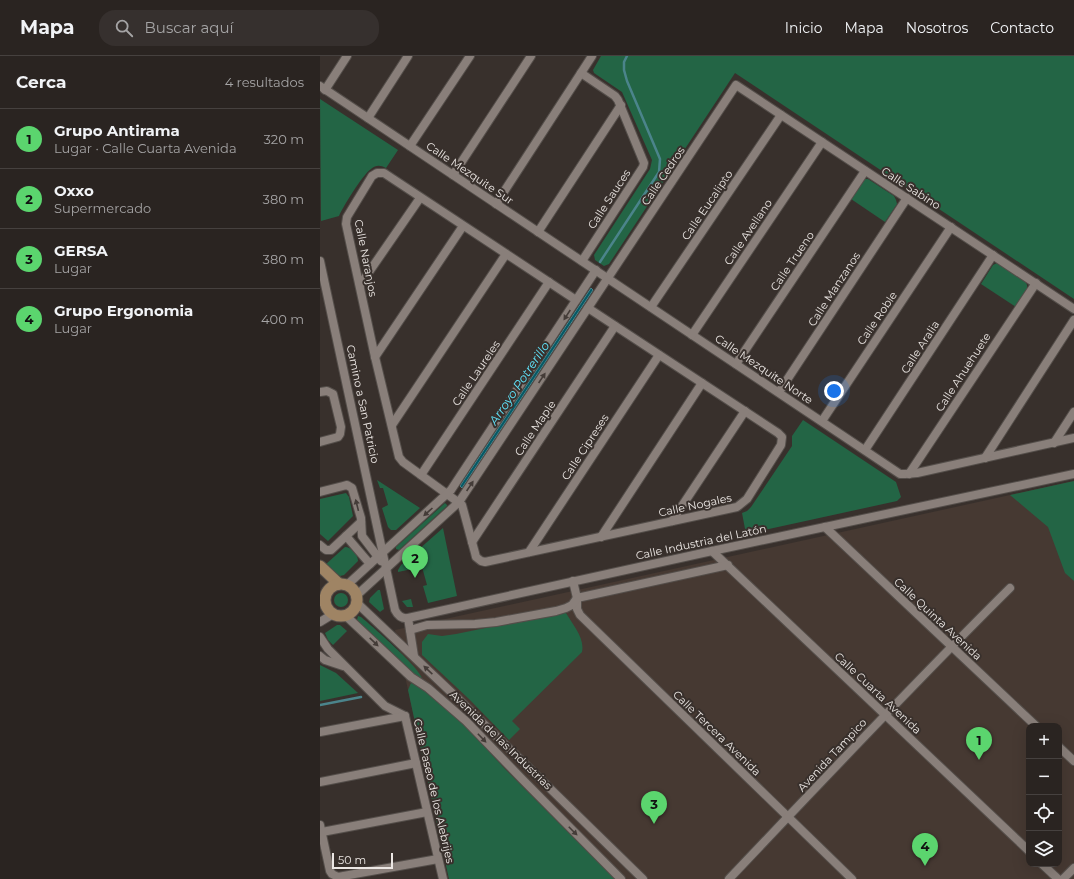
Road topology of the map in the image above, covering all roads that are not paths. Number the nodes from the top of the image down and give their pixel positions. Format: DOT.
graph roads {
  1 [pos="347,56"];
  2 [pos="408,56"];
  3 [pos="470,56"];
  4 [pos="530,56"];
  5 [pos="592,56"];
  6 [pos="581,73"];
  7 [pos="736,85"];
  8 [pos="322,88"];
  9 [pos="621,105"];
  10 [pos="781,115"];
  11 [pos="368,118"];
  12 [pos="822,142"];
  13 [pos="410,146"];
  14 [pos="866,171"];
  15 [pos="452,175"];
  16 [pos="420,198"];
  17 [pos="907,198"];
  18 [pos="496,204"];
  19 [pos="464,226"];
  20 [pos="951,227"];
  21 [pos="538,232"];
  22 [pos="506,254"];
  23 [pos="993,255"];
  24 [pos="320,261"];
  25 [pos="582,261"];
  26 [pos="596,270"];
  27 [pos="608,278"];
  28 [pos="549,282"];
  29 [pos="1036,283"];
  30 [pos="360,285"];
  31 [pos="576,300"];
  32 [pos="650,307"];
  33 [pos="588,308"];
  34 [pos="1074,309"];
  35 [pos="1074,320"];
  36 [pos="615,326"];
  37 [pos="692,335"];
  38 [pos="659,355"];
  39 [pos="375,357"];
  40 [pos="736,364"];
  41 [pos="702,383"];
  42 [pos="320,392"];
  43 [pos="779,392"];
  44 [pos="745,411"];
  45 [pos="1074,412"];
  46 [pos="822,421"];
  47 [pos="392,425"];
  48 [pos="1074,438"];
  49 [pos="320,442"];
  50 [pos="1054,443"];
  51 [pos="865,450"];
  52 [pos="985,458"];
  53 [pos="909,474"];
  54 [pos="1074,474"];
  55 [pos="421,475"];
  56 [pos="320,492"];
  57 [pos="448,494"];
  58 [pos="459,502"];
  59 [pos="672,521"];
  60 [pos="361,522"];
  61 [pos="825,527"];
  62 [pos="346,536"];
  63 [pos="601,536"];
  64 [pos="472,542"];
  65 [pos="320,545"];
  66 [pos="712,551"];
  67 [pos="529,552"];
  68 [pos="381,555"];
  69 [pos="370,564"];
  70 [pos="728,565"];
  71 [pos="320,566"];
  72 [pos="387,568"];
  73 [pos="573,581"];
  74 [pos="343,585"];
  75 [pos="1010,588"];
  76 [pos="323,597"];
  77 [pos="577,598"];
  78 [pos="357,599"];
  79 [pos="333,614"];
  80 [pos="345,615"];
  81 [pos="408,618"];
  82 [pos="320,622"];
  83 [pos="410,630"];
  84 [pos="320,637"];
  85 [pos="951,646"];
  86 [pos="320,656"];
  87 [pos="414,656"];
  88 [pos="344,666"];
  89 [pos="452,693"];
  90 [pos="445,701"];
  91 [pos="884,715"];
  92 [pos="405,716"];
  93 [pos="1033,723"];
  94 [pos="320,732"];
  95 [pos="1062,750"];
  96 [pos="1074,761"];
  97 [pos="416,763"];
  98 [pos="320,782"];
  99 [pos="427,812"];
  100 [pos="788,817"];
  101 [pos="321,828"];
  102 [pos="1026,848"];
  103 [pos="616,853"];
  104 [pos="438,859"];
  105 [pos="606,864"];
  106 [pos="1045,867"];
  107 [pos="1074,868"];
  108 [pos="443,879"];
  109 [pos="621,879"];
  110 [pos="643,879"];
  111 [pos="729,879"];
  112 [pos="852,879"];
  113 [pos="1058,879"];
  114 [pos="1063,879"];
  1 -- 8 [label="street"];
  2 -- 11 [label="street"];
  3 -- 13 [label="street"];
  4 -- 15 [label="street"];
  5 -- 6 [label="street"];
  6 -- 9 [label="street, Calle Sauces"];
  6 -- 18 [label="street"];
  7 -- 10 [label="street, Calle Sabino"];
  7 -- 27 [label="street, Calle Cedros"];
  8 -- 11 [label="street, Calle Mezquite Sur"];
  9 -- 21 [label="street"];
  9 -- 25 [label="street, Calle Sauces"];
  10 -- 12 [label="street, Calle Sabino"];
  10 -- 32 [label="street, Calle Eucalipto"];
  11 -- 13 [label="street, Calle Mezquite Sur"];
  12 -- 14 [label="street, Calle Sabino"];
  12 -- 37 [label="street, Calle Avellano"];
  13 -- 15 [label="street, Calle Mezquite Sur"];
  14 -- 17 [label="street, Calle Sabino"];
  14 -- 40 [label="street, Calle Trueno"];
  15 -- 18 [label="street, Calle Mezquite Sur"];
  16 -- 19 [label="street, Calle Naranjos"];
  16 -- 30 [label="street"];
  16 -- 30 [label="street, Calle Naranjos"];
  17 -- 20 [label="street, Calle Sabino"];
  17 -- 43 [label="street, Calle Manzanos"];
  18 -- 21 [label="street, Calle Mezquite Sur"];
  19 -- 22 [label="street, Calle Naranjos"];
  19 -- 39 [label="street"];
  20 -- 23 [label="street, Calle Sabino"];
  20 -- 46 [label="street, Calle Roble"];
  21 -- 25 [label="street, Calle Mezquite Sur"];
  22 -- 28 [label="street, Calle Naranjos"];
  22 -- 47 [label="street"];
  23 -- 29 [label="street, Calle Sabino"];
  23 -- 51 [label="street, Calle Aralia"];
  24 -- 68 [label="street, Camino a San Patricio"];
  25 -- 26 [label="street, Calle Mezquite Sur"];
  26 -- 27 [label="street, Calle Mezquite Sur"];
  26 -- 31 [label="street"];
  27 -- 32 [label="street, Calle Mezquite Norte"];
  27 -- 33 [label="street, Calle Cedros"];
  28 -- 31 [label="street, Calle Naranjos"];
  28 -- 55 [label="street, Calle Laureles"];
  29 -- 34 [label="street, Calle Sabino"];
  29 -- 53 [label="street, Calle Ahuehuete"];
  30 -- 39 [label="street, Calle Naranjos"];
  31 -- 57 [label="street, one-way"];
  32 -- 37 [label="street, Calle Mezquite Norte"];
  33 -- 36 [label="street, Calle Nogales"];
  58 -- 33 [label="street, Calle Cedros, one-way"];
  35 -- 52 [label="street"];
  36 -- 38 [label="street, Calle Nogales"];
  36 -- 64 [label="street, Calle Maple"];
  37 -- 40 [label="street, Calle Mezquite Norte"];
  38 -- 41 [label="street, Calle Nogales"];
  38 -- 67 [label="street, Calle Cipreses"];
  39 -- 47 [label="street, Calle Naranjos"];
  40 -- 43 [label="street, Calle Mezquite Norte"];
  41 -- 44 [label="street, Calle Nogales"];
  41 -- 63 [label="street"];
  42 -- 49 [label="street"];
  43 -- 46 [label="street, Calle Mezquite Norte"];
  44 -- 59 [label="street"];
  44 -- 59 [label="street, Calle Nogales"];
  45 -- 50 [label="street"];
  46 -- 51 [label="street, Calle Mezquite Norte"];
  47 -- 55 [label="street, Calle Naranjos"];
  48 -- 50 [label="street"];
  50 -- 52 [label="street"];
  51 -- 53 [label="street, Calle Mezquite Norte"];
  52 -- 53 [label="street"];
  54 -- 61 [label="street, Calle Industria del Latón"];
  55 -- 57 [label="street, Calle Naranjos"];
  60 -- 56 [label="street, one-way"];
  57 -- 58 [label="street, Calle Naranjos"];
  57 -- 68 [label="street, one-way"];
  58 -- 64 [label="street, Calle Nogales"];
  58 -- 72 [label="street, Calle Cedros"];
  59 -- 63 [label="street, Calle Nogales"];
  60 -- 62 [label="street"];
  60 -- 68 [label="street"];
  61 -- 66 [label="street, Calle Industria del Latón"];
  61 -- 85 [label="street, Calle Quinta Avenida"];
  62 -- 65 [label="street"];
  62 -- 69 [label="street"];
  63 -- 67 [label="street, Calle Nogales"];
  64 -- 67 [label="street, Calle Nogales"];
  66 -- 70 [label="street, Calle Cuarta Avenida"];
  66 -- 73 [label="street, Calle Industria del Latón"];
  68 -- 69 [label="street"];
  68 -- 72 [label="street"];
  69 -- 74 [label="street"];
  70 -- 77 [label="street"];
  70 -- 91 [label="street, Calle Cuarta Avenida"];
  71 -- 74 [label="street"];
  72 -- 78 [label="street, Calle Cedros"];
  72 -- 81 [label="street"];
  73 -- 77 [label="street, Calle Tercera Avenida"];
  73 -- 81 [label="street, Calle Industria del Latón"];
  74 -- 76 [label="street"];
  74 -- 78 [label="street"];
  75 -- 85 [label="street, Avenida Tampico"];
  76 -- 79 [label="street"];
  77 -- 83 [label="street"];
  77 -- 100 [label="street, Calle Tercera Avenida"];
  78 -- 80 [label="street"];
  78 -- 87 [label="street, Avenida de las Industrias"];
  79 -- 80 [label="street"];
  79 -- 82 [label="street"];
  80 -- 90 [label="street, Avenida de las Industrias, one-way"];
  81 -- 83 [label="street"];
  83 -- 87 [label="street"];
  84 -- 88 [label="street, Calle Paseo de los Alebrijes"];
  85 -- 91 [label="street, Avenida Tampico"];
  85 -- 93 [label="street, Calle Quinta Avenida"];
  86 -- 88 [label="street, Calle Paseo de los Alebrijes"];
  89 -- 87 [label="street, Avenida de las Industrias, one-way"];
  88 -- 92 [label="street, Calle Paseo de los Alebrijes"];
  89 -- 90 [label="street"];
  89 -- 103 [label="street, Avenida de las Industrias"];
  90 -- 105 [label="street, Avenida de las Industrias, one-way"];
  91 -- 100 [label="street, Avenida Tampico"];
  91 -- 102 [label="street, Calle Cuarta Avenida"];
  92 -- 94 [label="street"];
  92 -- 97 [label="street, Calle Paseo de los Alebrijes"];
  95 -- 96 [label="street"];
  97 -- 98 [label="street"];
  97 -- 99 [label="street, Calle Paseo de los Alebrijes"];
  99 -- 101 [label="street"];
  99 -- 104 [label="street, Calle Paseo de los Alebrijes"];
  100 -- 111 [label="street, Avenida Tampico"];
  100 -- 112 [label="street, Calle Tercera Avenida"];
  101 -- 104 [label="street"];
  103 -- 105 [label="street"];
  103 -- 110 [label="street, Avenida de las Industrias"];
  104 -- 108 [label="street, Calle Paseo de los Alebrijes"];
  105 -- 109 [label="street, Avenida de las Industrias"];
  106 -- 113 [label="street"];
  107 -- 114 [label="street"];
}
